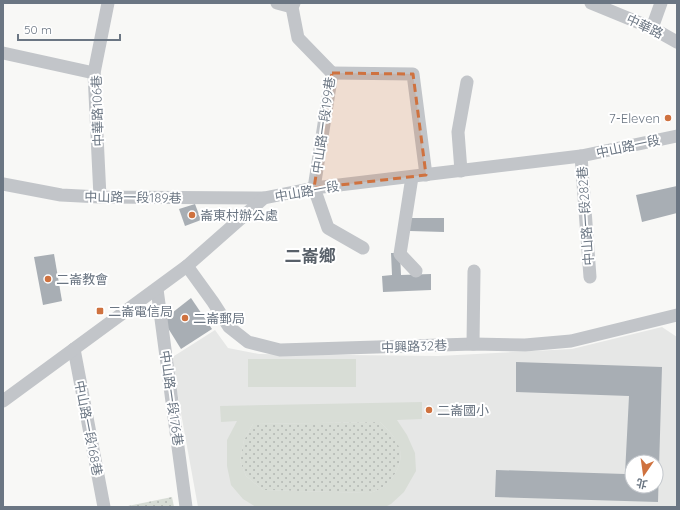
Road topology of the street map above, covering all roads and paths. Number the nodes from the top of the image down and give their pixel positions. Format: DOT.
graph roads {
  1 [pos="108,3"];
  2 [pos="277,3"];
  3 [pos="591,3"];
  4 [pos="661,3"];
  5 [pos="293,5"];
  6 [pos="652,28"];
  7 [pos="677,42"];
  8 [pos="3,54"];
  9 [pos="94,73"];
  10 [pos="332,73"];
  11 [pos="467,82"];
  12 [pos="677,136"];
  13 [pos="581,156"];
  14 [pos="460,171"];
  15 [pos="426,175"];
  16 [pos="412,177"];
  17 [pos="3,184"];
  18 [pos="314,188"];
  19 [pos="100,197"];
  20 [pos="264,198"];
  21 [pos="362,248"];
  22 [pos="187,266"];
  23 [pos="416,270"];
  24 [pos="474,271"];
  25 [pos="590,277"];
  26 [pos="157,289"];
  27 [pos="677,315"];
  28 [pos="473,344"];
  29 [pos="74,349"];
  30 [pos="3,402"];
  31 [pos="104,507"];
  32 [pos="186,507"];
  1 -- 9 [label="street, 中華路106巷"];
  2 -- 5 [label="street"];
  3 -- 6 [label="street, 中華路"];
  4 -- 6 [label="street"];
  5 -- 10 [label="street, 中山路一段199巷"];
  6 -- 7 [label="street, 中華路"];
  8 -- 9 [label="street"];
  9 -- 19 [label="street, 中華路106巷"];
  10 -- 15 [label="street"];
  10 -- 18 [label="street, 中山路一段199巷"];
  11 -- 14 [label="street"];
  12 -- 13 [label="street, 中山路一段"];
  13 -- 14 [label="street, 中山路一段"];
  13 -- 25 [label="street, 中山路一段282巷"];
  14 -- 15 [label="street, 中山路一段"];
  15 -- 16 [label="street, 中山路一段"];
  16 -- 18 [label="street, 中山路一段"];
  16 -- 23 [label="street"];
  17 -- 19 [label="street, 中山路一段189巷"];
  18 -- 20 [label="street, 中山路一段"];
  18 -- 21 [label="street"];
  19 -- 20 [label="street, 中山路一段189巷"];
  20 -- 22 [label="street, 中山路一段"];
  22 -- 26 [label="street, 中山路一段"];
  22 -- 28 [label="street, 中興路32巷"];
  24 -- 28 [label="street"];
  26 -- 29 [label="street, 中山路一段"];
  26 -- 32 [label="street, 中山路一段176巷"];
  27 -- 28 [label="street, 中興路32巷"];
  29 -- 30 [label="street, 中山路一段"];
  29 -- 31 [label="street, 中山路一段168巷"];
}
